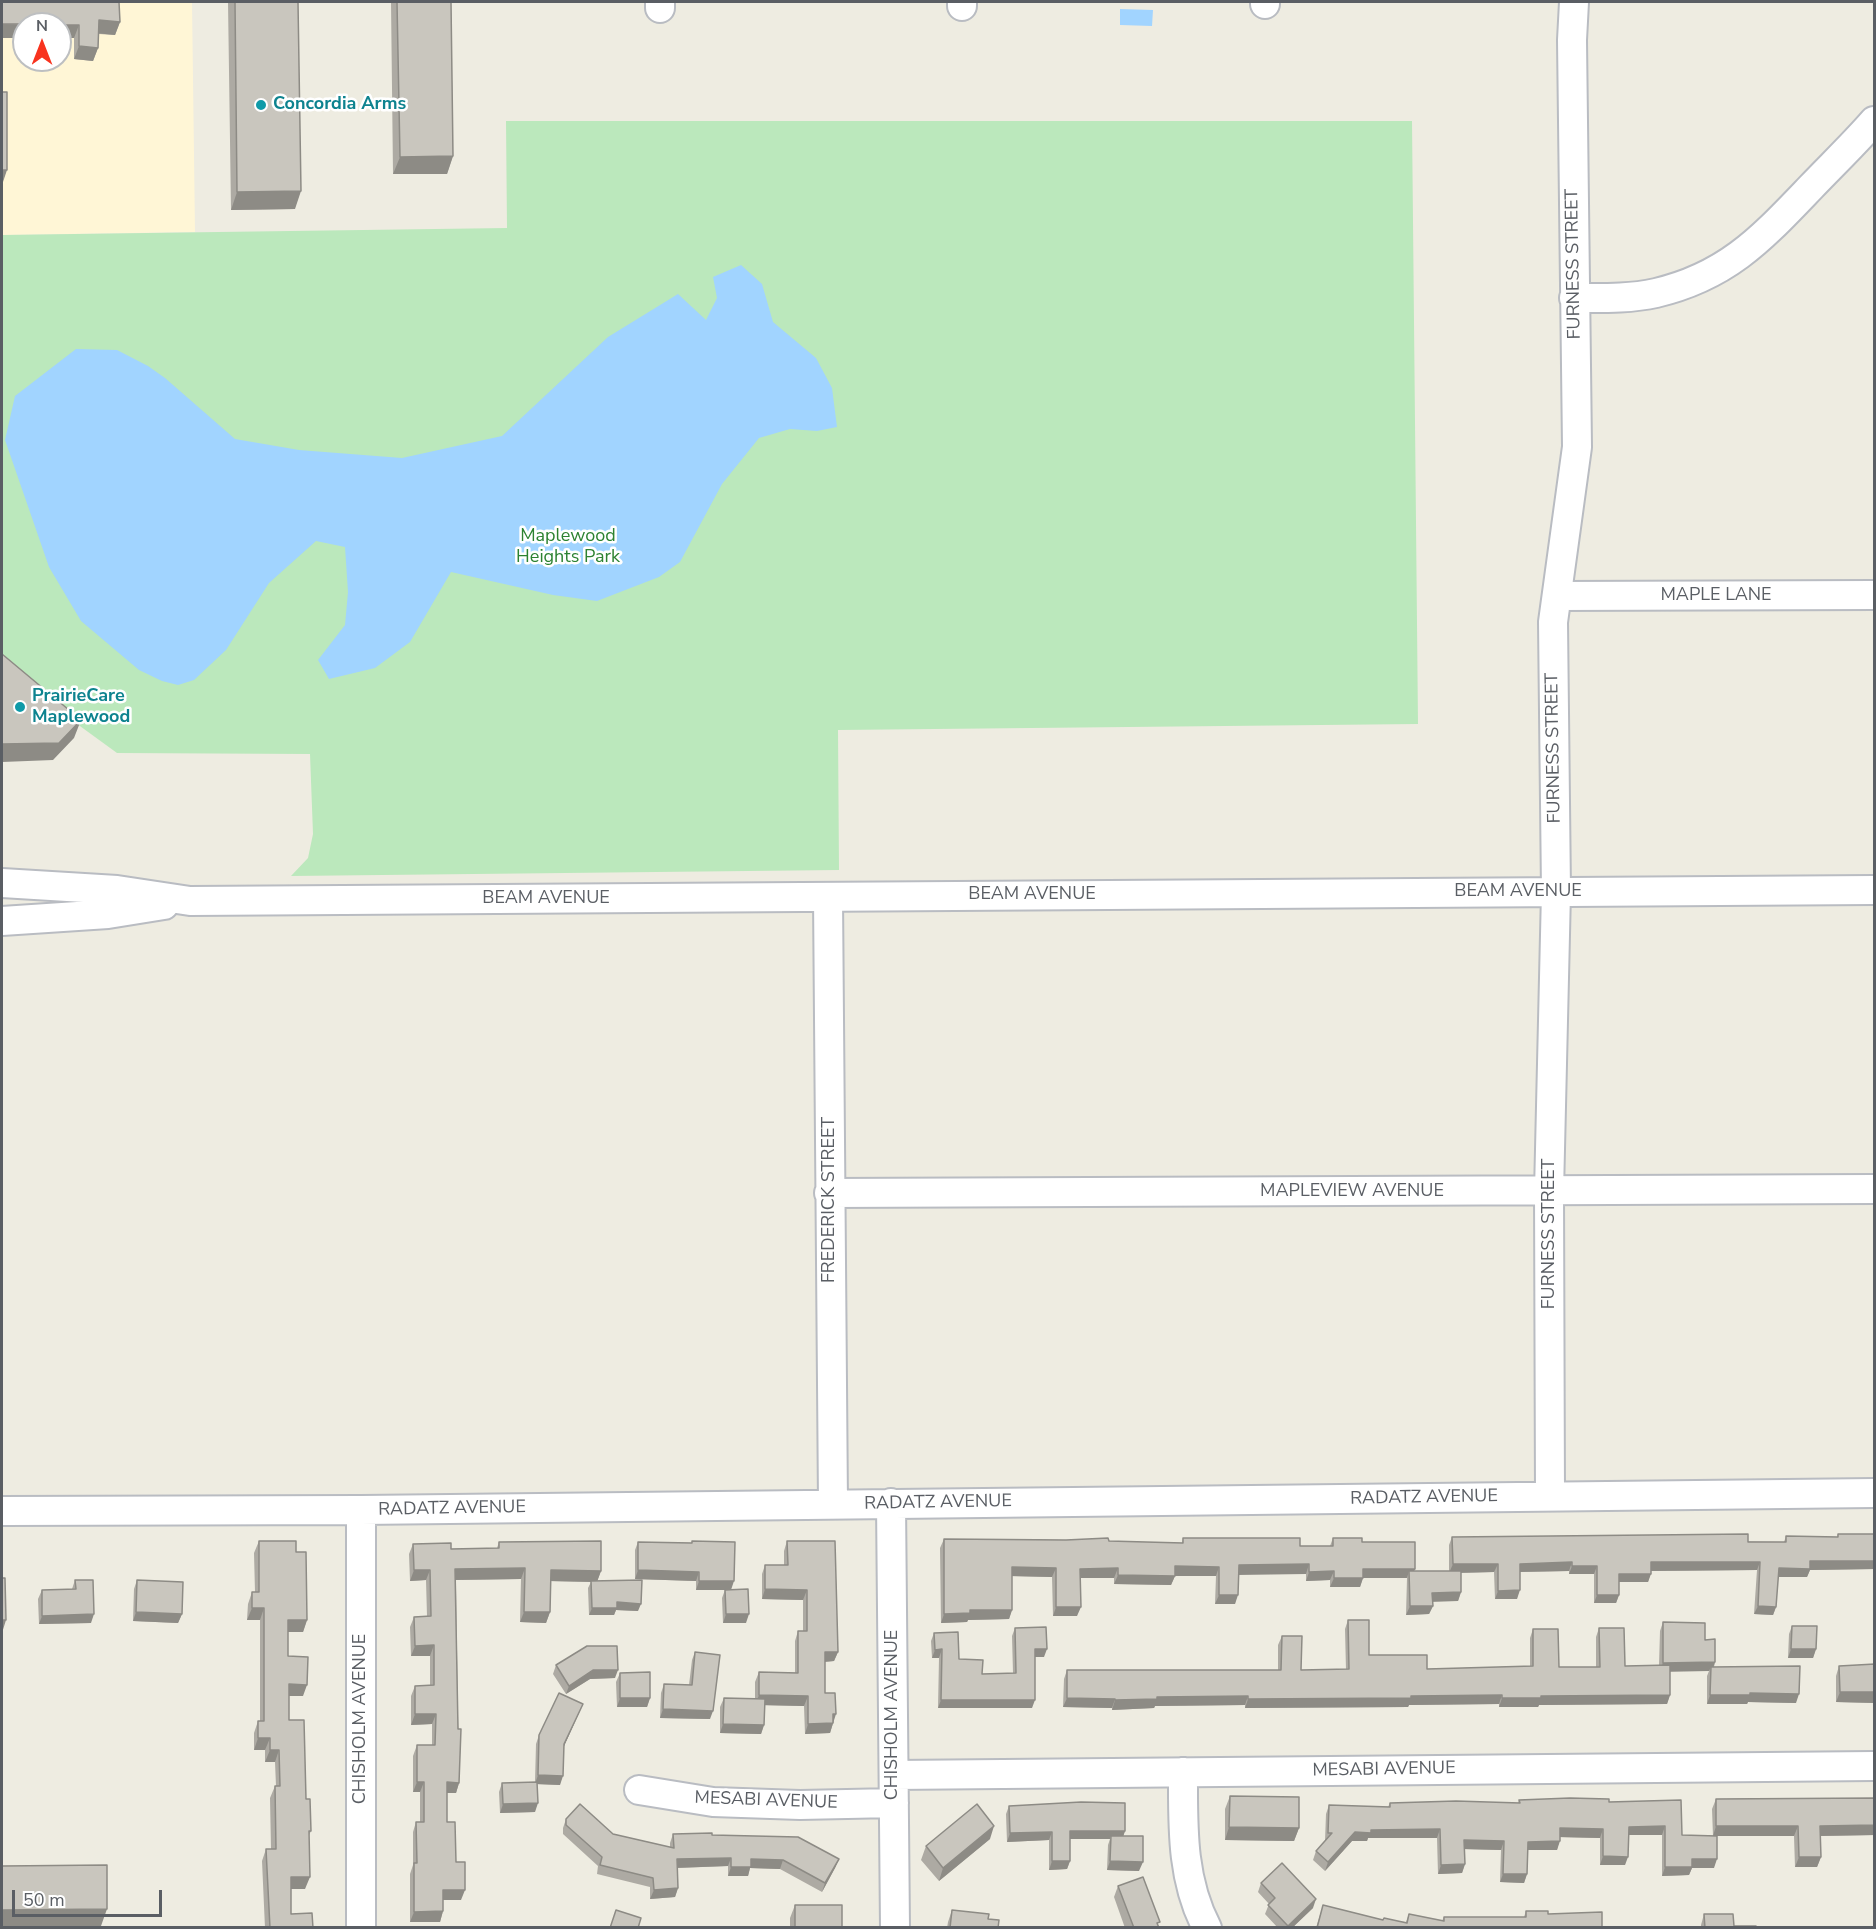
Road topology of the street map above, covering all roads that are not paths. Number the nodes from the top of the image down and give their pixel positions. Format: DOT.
graph roads {
  1 [pos="1574,2"];
  2 [pos="1875,121"];
  3 [pos="1574,298"];
  4 [pos="1557,596"];
  5 [pos="1875,596"];
  6 [pos="2,883"];
  7 [pos="1875,890"];
  8 [pos="1556,892"];
  9 [pos="828,897"];
  10 [pos="190,901"];
  11 [pos="2,921"];
  12 [pos="1875,1189"];
  13 [pos="1549,1192"];
  14 [pos="830,1193"];
  15 [pos="1875,1493"];
  16 [pos="1550,1496"];
  17 [pos="891,1503"];
  18 [pos="832,1504"];
  19 [pos="361,1510"];
  20 [pos="2,1511"];
  21 [pos="1875,1766"];
  22 [pos="1183,1772"];
  23 [pos="894,1774"];
  24 [pos="639,1790"];
  25 [pos="894,1803"];
  26 [pos="361,1928"];
  27 [pos="895,1928"];
  28 [pos="1207,1928"];
  1 -- 3 [label="street, FURNESS STREET"];
  2 -- 3 [label="street"];
  3 -- 4 [label="street, FURNESS STREET"];
  4 -- 5 [label="street, MAPLE LANE"];
  4 -- 8 [label="street, FURNESS STREET"];
  6 -- 10 [label="street, BEAM AVENUE"];
  7 -- 8 [label="street, BEAM AVENUE"];
  8 -- 9 [label="street, BEAM AVENUE"];
  8 -- 13 [label="street, FURNESS STREET"];
  9 -- 10 [label="street, BEAM AVENUE"];
  9 -- 14 [label="street, FREDERICK STREET"];
  10 -- 11 [label="street, BEAM AVENUE"];
  12 -- 13 [label="street, MAPLEVIEW AVENUE"];
  13 -- 14 [label="street, MAPLEVIEW AVENUE"];
  13 -- 16 [label="street, FURNESS STREET"];
  14 -- 18 [label="street, FREDERICK STREET"];
  15 -- 16 [label="street, RADATZ AVENUE"];
  16 -- 17 [label="street, RADATZ AVENUE"];
  17 -- 18 [label="street, RADATZ AVENUE"];
  17 -- 23 [label="street, CHISHOLM AVENUE"];
  18 -- 19 [label="street, RADATZ AVENUE"];
  19 -- 20 [label="street, RADATZ AVENUE"];
  19 -- 26 [label="street, CHISHOLM AVENUE"];
  21 -- 22 [label="street, MESABI AVENUE"];
  22 -- 23 [label="street, MESABI AVENUE"];
  22 -- 28 [label="street"];
  23 -- 25 [label="street, CHISHOLM AVENUE"];
  24 -- 25 [label="street, MESABI AVENUE"];
  25 -- 27 [label="street, CHISHOLM AVENUE"];
}
